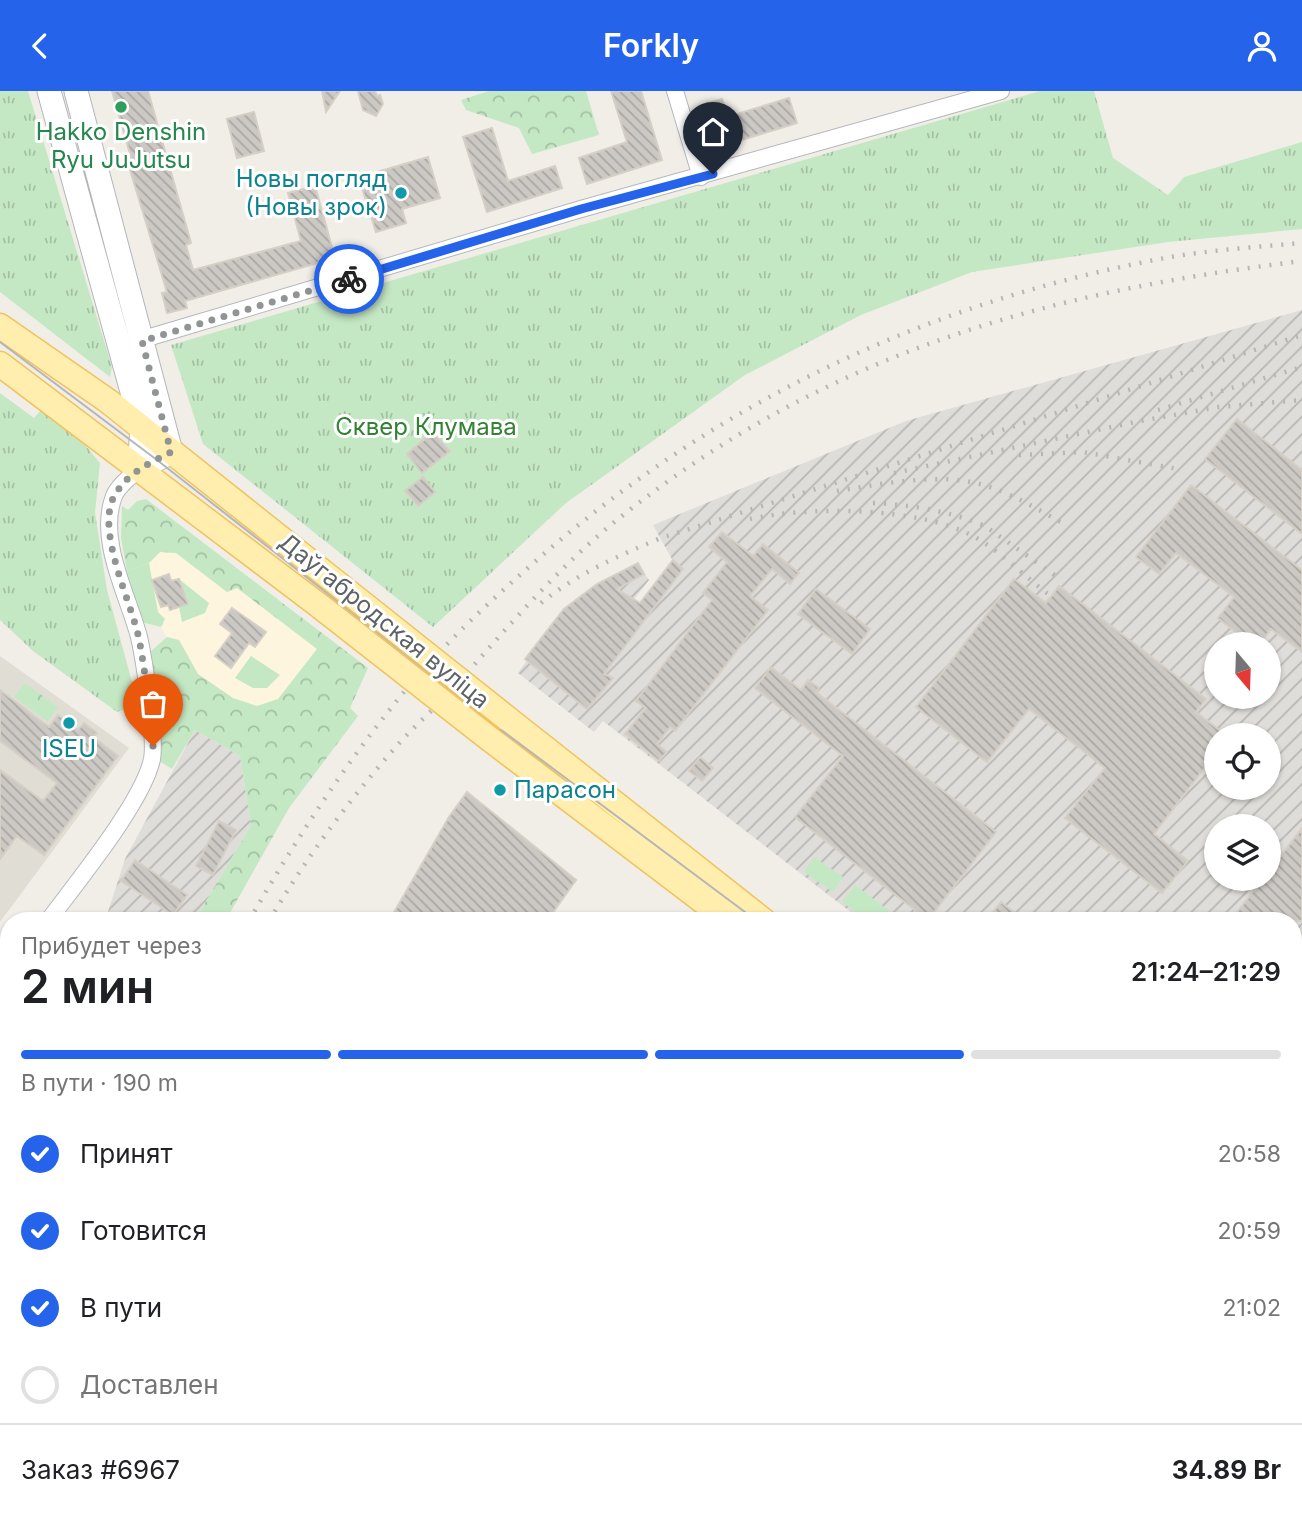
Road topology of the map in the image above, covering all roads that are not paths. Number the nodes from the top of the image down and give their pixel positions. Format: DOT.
graph roads {
  1 [pos="49,91"];
  2 [pos="76,91"];
  3 [pos="675,91"];
  4 [pos="1001,91"];
  5 [pos="701,177"];
  6 [pos="101,186"];
  7 [pos="77,192"];
  8 [pos="0,326"];
  9 [pos="131,343"];
  10 [pos="0,364"];
  11 [pos="142,428"];
  12 [pos="171,452"];
  13 [pos="139,468"];
  14 [pos="54,912"];
  15 [pos="717,912"];
  16 [pos="753,912"];
  1 -- 7 [label="main road"];
  2 -- 6 [label="main road"];
  3 -- 5 [label="street"];
  4 -- 5 [label="street"];
  5 -- 9 [label="street"];
  6 -- 7 [label="main road"];
  6 -- 9 [label="main road"];
  7 -- 9 [label="main road"];
  8 -- 11 [label="main road, Даўгабродская вуліца"];
  9 -- 11 [label="main road"];
  9 -- 12 [label="main road"];
  10 -- 13 [label="main road, Даўгабродская вуліца"];
  11 -- 12 [label="main road, Даўгабродская вуліца"];
  11 -- 13 [label="main road"];
  12 -- 13 [label="main road"];
  12 -- 16 [label="main road, Даўгабродская вуліца, bridge"];
  13 -- 14 [label="street"];
  13 -- 15 [label="main road, Даўгабродская вуліца, bridge"];
}
